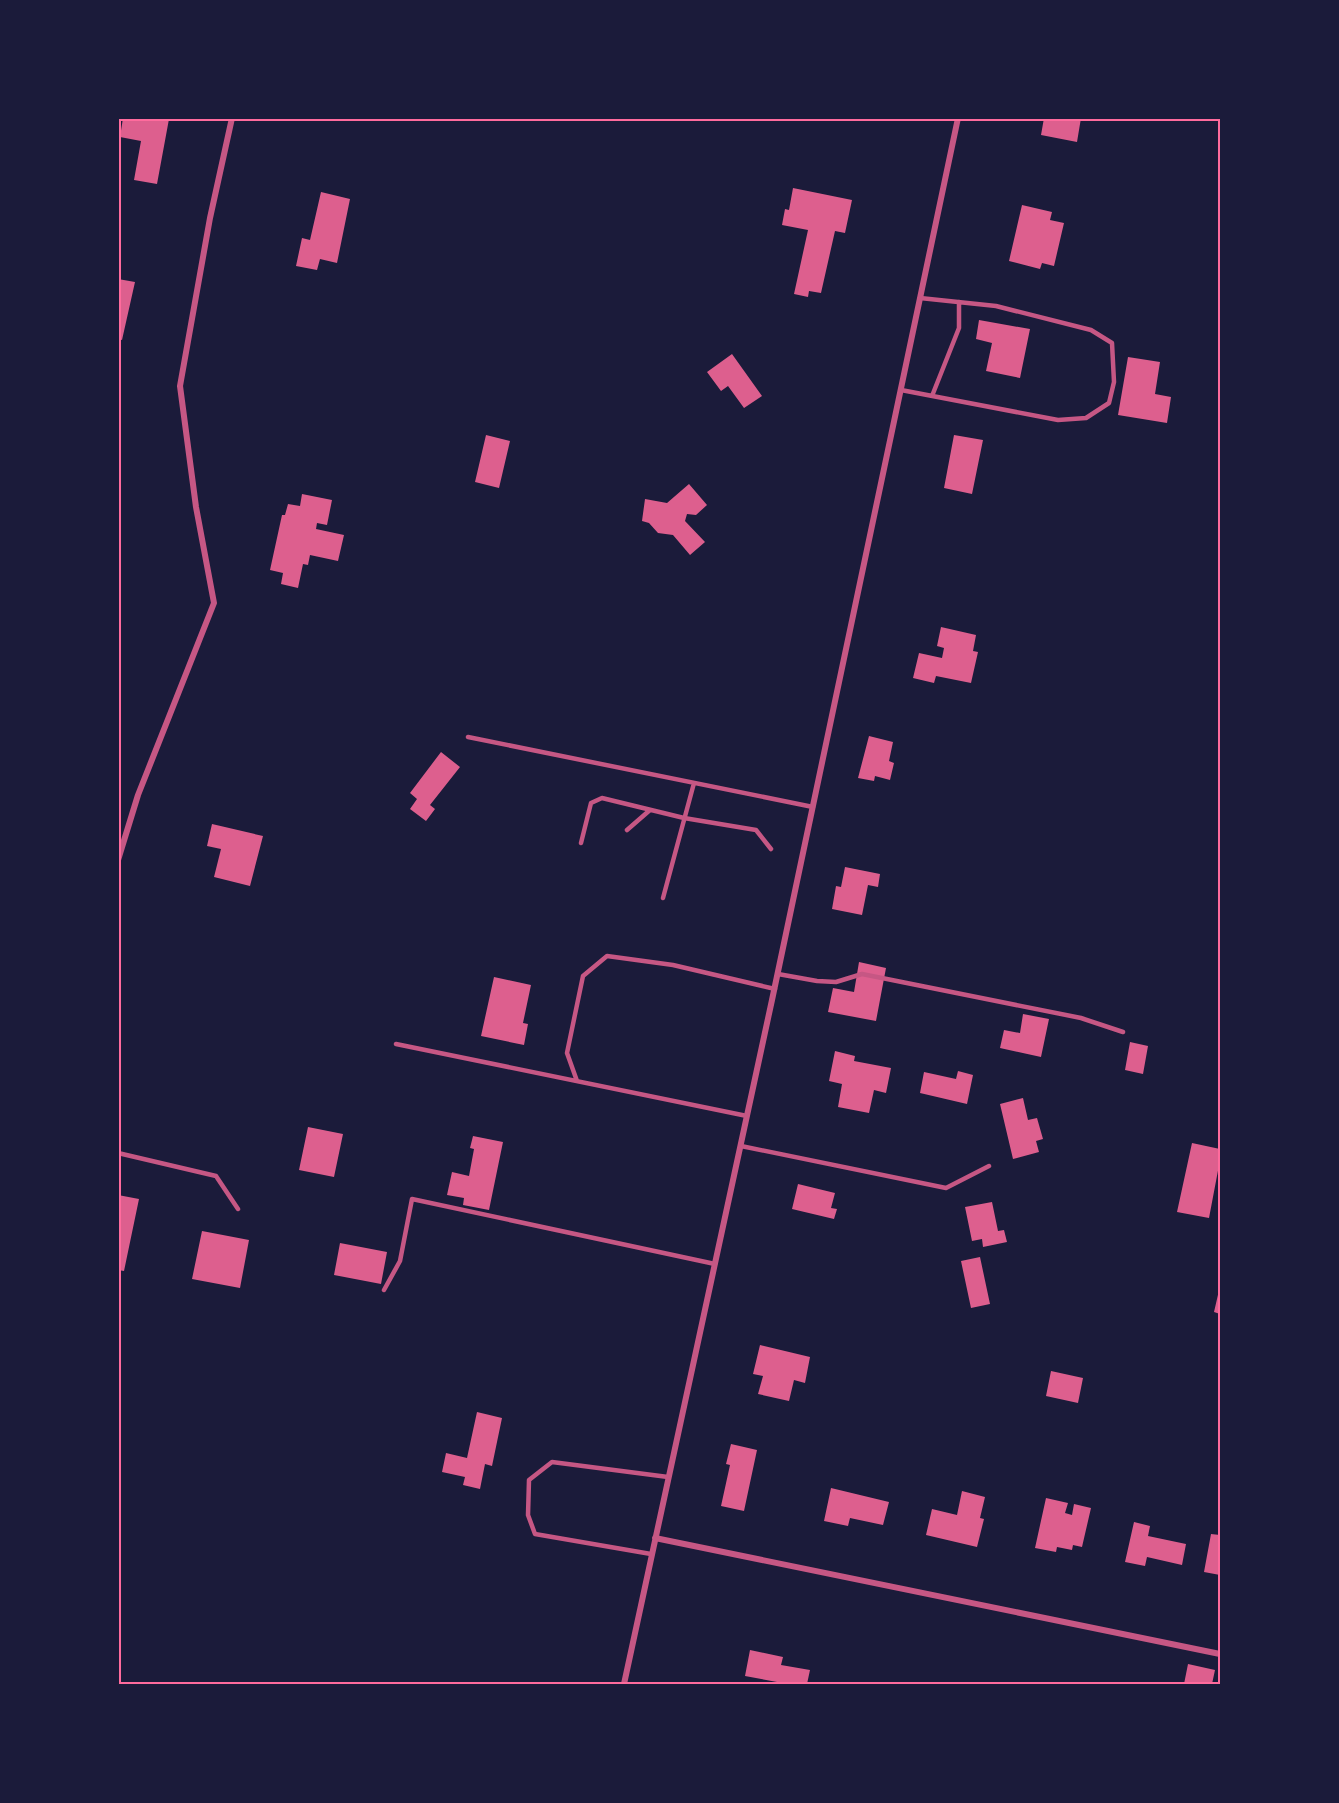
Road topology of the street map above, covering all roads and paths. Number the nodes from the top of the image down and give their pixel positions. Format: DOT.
graph roads {
  1 [pos="232,118"];
  2 [pos="958,118"];
  3 [pos="921,298"];
  4 [pos="959,302"];
  5 [pos="901,390"];
  6 [pos="932,396"];
  7 [pos="468,737"];
  8 [pos="694,783"];
  9 [pos="813,807"];
  10 [pos="651,810"];
  11 [pos="684,818"];
  12 [pos="627,830"];
  13 [pos="581,843"];
  14 [pos="771,849"];
  15 [pos="118,860"];
  16 [pos="663,897"];
  17 [pos="778,974"];
  18 [pos="775,989"];
  19 [pos="1124,1032"];
  20 [pos="396,1044"];
  21 [pos="577,1081"];
  22 [pos="747,1116"];
  23 [pos="741,1146"];
  24 [pos="118,1153"];
  25 [pos="989,1166"];
  26 [pos="238,1209"];
  27 [pos="715,1264"];
  28 [pos="384,1290"];
  29 [pos="668,1477"];
  30 [pos="655,1538"];
  31 [pos="651,1554"];
  32 [pos="1221,1654"];
  33 [pos="624,1684"];
  1 -- 15 [label="street"];
  2 -- 3 [label="street"];
  3 -- 4 [label="lane"];
  3 -- 5 [label="street"];
  4 -- 6 [label="lane"];
  4 -- 6 [label="lane"];
  5 -- 6 [label="lane"];
  5 -- 9 [label="street"];
  7 -- 8 [label="lane"];
  8 -- 9 [label="lane"];
  8 -- 11 [label="lane"];
  9 -- 17 [label="street"];
  10 -- 11 [label="lane"];
  10 -- 12 [label="lane"];
  10 -- 13 [label="lane"];
  11 -- 14 [label="lane"];
  11 -- 16 [label="lane"];
  17 -- 18 [label="street"];
  17 -- 19 [label="lane"];
  18 -- 21 [label="lane"];
  18 -- 22 [label="street"];
  20 -- 21 [label="lane"];
  21 -- 22 [label="lane"];
  22 -- 23 [label="street"];
  23 -- 25 [label="lane"];
  23 -- 27 [label="street"];
  24 -- 26 [label="lane"];
  27 -- 28 [label="lane"];
  27 -- 29 [label="street"];
  29 -- 30 [label="street"];
  29 -- 31 [label="lane"];
  30 -- 31 [label="street"];
  30 -- 32 [label="street"];
  31 -- 33 [label="street"];
}
